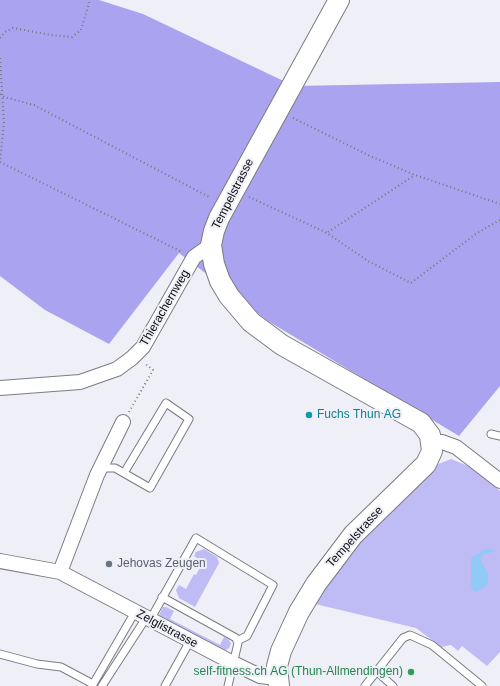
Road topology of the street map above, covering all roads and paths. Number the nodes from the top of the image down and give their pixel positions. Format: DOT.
graph roads {
  1 [pos="90,0"];
  2 [pos="339,0"];
  3 [pos="0,38"];
  4 [pos="0,58"];
  5 [pos="0,94"];
  6 [pos="4,97"];
  7 [pos="278,110"];
  8 [pos="0,121"];
  9 [pos="4,122"];
  10 [pos="0,162"];
  11 [pos="415,175"];
  12 [pos="234,190"];
  13 [pos="500,204"];
  14 [pos="500,220"];
  15 [pos="327,233"];
  16 [pos="211,245"];
  17 [pos="194,258"];
  18 [pos="135,356"];
  19 [pos="0,388"];
  20 [pos="123,422"];
  21 [pos="491,434"];
  22 [pos="500,436"];
  23 [pos="432,442"];
  24 [pos="101,468"];
  25 [pos="124,473"];
  26 [pos="500,481"];
  27 [pos="0,561"];
  28 [pos="60,572"];
  29 [pos="162,597"];
  30 [pos="143,616"];
  31 [pos="190,641"];
  32 [pos="237,641"];
  33 [pos="0,654"];
  34 [pos="233,663"];
  35 [pos="376,671"];
  36 [pos="278,682"];
  37 [pos="92,685"];
  38 [pos="102,686"];
  39 [pos="164,686"];
  40 [pos="228,686"];
  41 [pos="365,686"];
  42 [pos="393,686"];
  43 [pos="482,686"];
  1 -- 3 [label="path"];
  2 -- 7 [label="street, Tempelstrasse"];
  4 -- 6 [label="path"];
  5 -- 6 [label="path"];
  6 -- 9 [label="path"];
  6 -- 12 [label="path"];
  7 -- 11 [label="path"];
  7 -- 12 [label="street, Tempelstrasse"];
  8 -- 9 [label="path"];
  9 -- 10 [label="path"];
  10 -- 17 [label="path"];
  11 -- 13 [label="path"];
  11 -- 15 [label="path"];
  12 -- 15 [label="path"];
  12 -- 16 [label="street, Tempelstrasse"];
  14 -- 15 [label="path"];
  16 -- 17 [label="street, Thierachernweg"];
  16 -- 23 [label="street, Tempelstrasse"];
  17 -- 18 [label="street, Thierachernweg"];
  18 -- 19 [label="street, Thierachernweg"];
  18 -- 20 [label="path"];
  20 -- 24 [label="street"];
  21 -- 22 [label="lane"];
  23 -- 26 [label="street"];
  23 -- 36 [label="street, Tempelstrasse"];
  24 -- 25 [label="lane"];
  24 -- 28 [label="street"];
  25 -- 25 [label="lane"];
  27 -- 28 [label="street, Zelglistrasse"];
  28 -- 30 [label="street, Zelglistrasse"];
  29 -- 30 [label="lane"];
  29 -- 32 [label="lane"];
  29 -- 32 [label="lane"];
  30 -- 31 [label="street, Zelglistrasse"];
  30 -- 37 [label="lane"];
  30 -- 38 [label="lane"];
  31 -- 34 [label="street, Zelglistrasse"];
  31 -- 39 [label="lane"];
  32 -- 34 [label="lane"];
  33 -- 37 [label="lane"];
  34 -- 36 [label="street, Zelglistrasse"];
  34 -- 40 [label="lane"];
  35 -- 41 [label="lane"];
  35 -- 42 [label="lane"];
  35 -- 43 [label="lane"];
}
